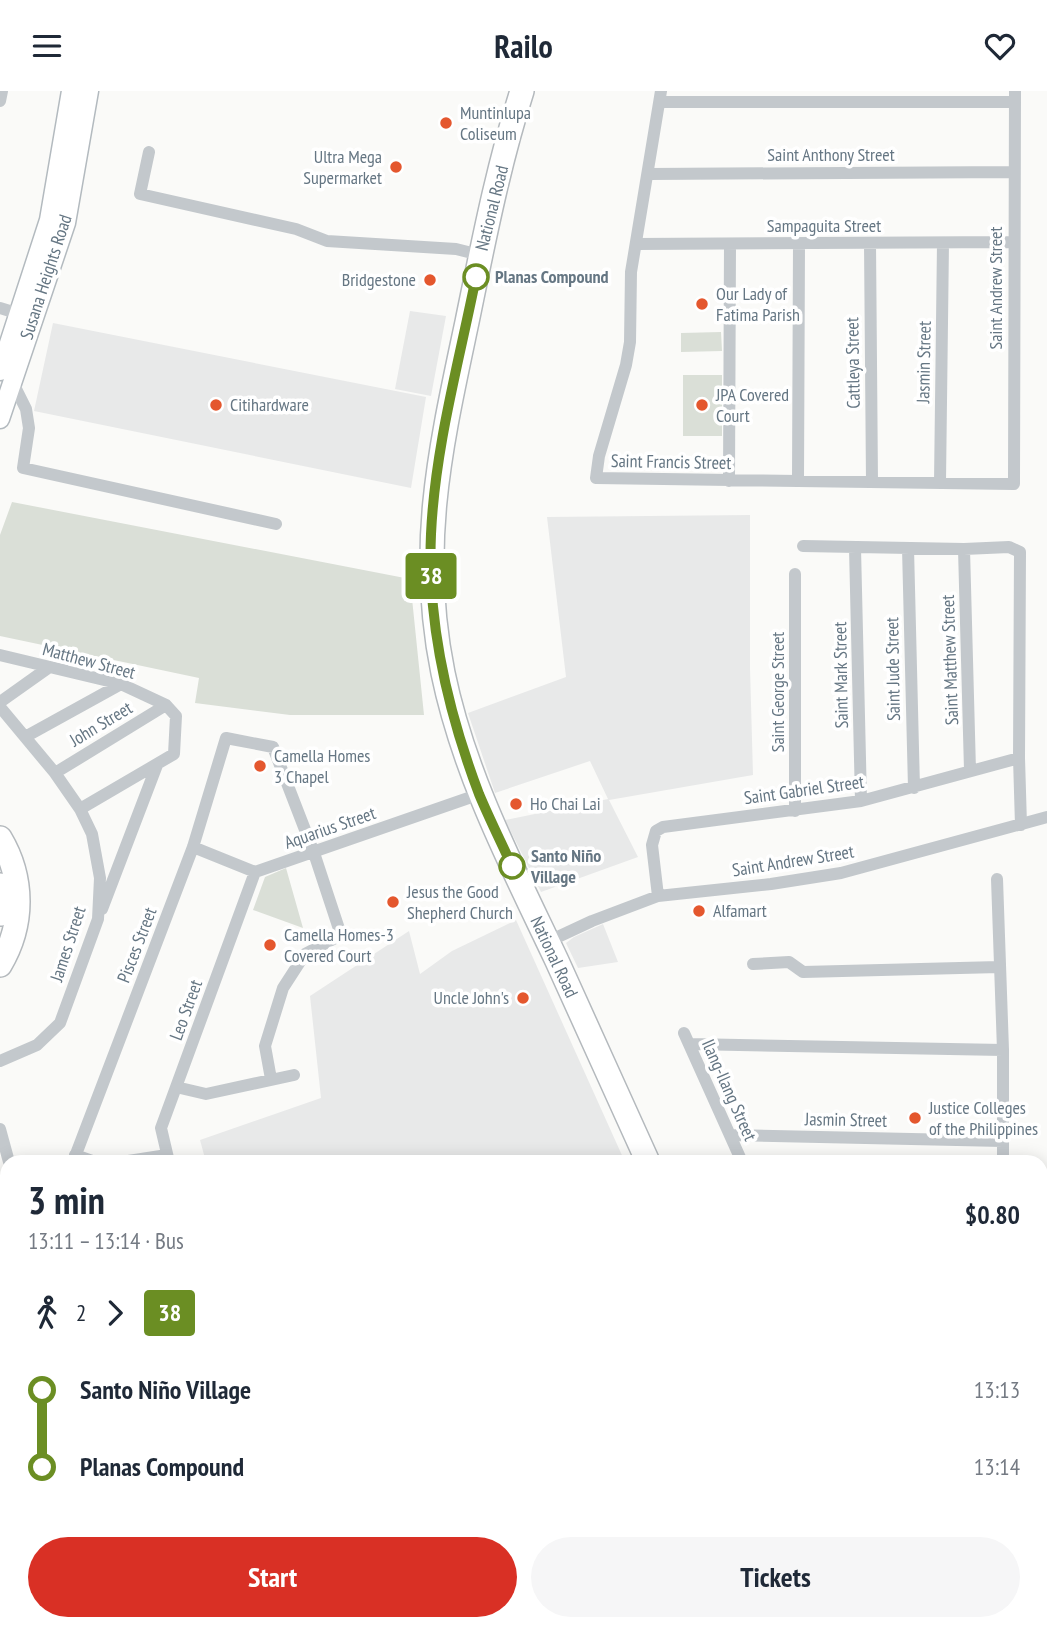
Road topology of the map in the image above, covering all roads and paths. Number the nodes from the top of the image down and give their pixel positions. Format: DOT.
graph roads {
  1 [pos="2,91"];
  2 [pos="71,91"];
  3 [pos="89,91"];
  4 [pos="522,91"];
  5 [pos="660,96"];
  6 [pos="730,96"];
  7 [pos="803,96"];
  8 [pos="870,97"];
  9 [pos="945,97"];
  10 [pos="1015,97"];
  11 [pos="0,101"];
  12 [pos="149,152"];
  13 [pos="1014,172"];
  14 [pos="649,174"];
  15 [pos="1013,242"];
  16 [pos="870,243"];
  17 [pos="943,243"];
  18 [pos="636,244"];
  19 [pos="730,244"];
  20 [pos="799,244"];
  21 [pos="480,255"];
  22 [pos="0,308"];
  23 [pos="19,323"];
  24 [pos="6,377"];
  25 [pos="0,419"];
  26 [pos="798,480"];
  27 [pos="729,481"];
  28 [pos="872,482"];
  29 [pos="940,482"];
  30 [pos="1014,484"];
  31 [pos="276,524"];
  32 [pos="803,546"];
  33 [pos="855,548"];
  34 [pos="908,548"];
  35 [pos="964,549"];
  36 [pos="796,573"];
  37 [pos="0,655"];
  38 [pos="48,668"];
  39 [pos="121,684"];
  40 [pos="0,702"];
  41 [pos="166,705"];
  42 [pos="0,707"];
  43 [pos="25,737"];
  44 [pos="1019,758"];
  45 [pos="157,765"];
  46 [pos="970,770"];
  47 [pos="55,773"];
  48 [pos="914,788"];
  49 [pos="480,794"];
  50 [pos="861,801"];
  51 [pos="80,809"];
  52 [pos="795,811"];
  53 [pos="1047,817"];
  54 [pos="1021,825"];
  55 [pos="0,838"];
  56 [pos="193,847"];
  57 [pos="314,853"];
  58 [pos="255,872"];
  59 [pos="997,879"];
  60 [pos="0,885"];
  61 [pos="658,896"];
  62 [pos="0,913"];
  63 [pos="98,919"];
  64 [pos="547,942"];
  65 [pos="753,964"];
  66 [pos="0,965"];
  67 [pos="999,967"];
  68 [pos="1003,1050"];
  69 [pos="0,1061"];
  70 [pos="294,1076"];
  71 [pos="271,1079"];
  72 [pos="176,1087"];
  73 [pos="0,1129"];
  74 [pos="730,1135"];
  75 [pos="1003,1141"];
  76 [pos="7,1155"];
  77 [pos="76,1155"];
  78 [pos="167,1155"];
  79 [pos="645,1155"];
  80 [pos="739,1155"];
  81 [pos="1003,1155"];
  1 -- 11 [label="street"];
  2 -- 23 [label="main road, Susana Heights Road"];
  3 -- 23 [label="main road, Susana Heights Road"];
  4 -- 21 [label="highway, National Road"];
  5 -- 6 [label="street"];
  5 -- 14 [label="street, Saint Francis Street"];
  6 -- 7 [label="street"];
  7 -- 8 [label="street"];
  8 -- 9 [label="street"];
  9 -- 10 [label="street"];
  10 -- 13 [label="street, Saint Andrew Street"];
  12 -- 21 [label="street"];
  13 -- 14 [label="street, Saint Anthony Street"];
  13 -- 15 [label="street, Saint Andrew Street"];
  14 -- 18 [label="street, Saint Francis Street"];
  15 -- 17 [label="street, Sampaguita Street"];
  15 -- 30 [label="street, Saint Andrew Street"];
  16 -- 17 [label="street, Sampaguita Street"];
  16 -- 20 [label="street, Sampaguita Street"];
  16 -- 28 [label="street, Cattleya Street"];
  17 -- 29 [label="street, Jasmin Street"];
  18 -- 19 [label="street, Sampaguita Street"];
  18 -- 27 [label="street, Saint Francis Street"];
  19 -- 20 [label="street, Sampaguita Street"];
  19 -- 27 [label="street"];
  20 -- 26 [label="street"];
  21 -- 49 [label="highway, National Road"];
  22 -- 23 [label="street"];
  23 -- 24 [label="main road, Susana Heights Road"];
  24 -- 25 [label="main road, Susana Heights Road"];
  24 -- 31 [label="street"];
  26 -- 27 [label="street, Saint Francis Street"];
  26 -- 28 [label="street, Saint Francis Street"];
  28 -- 29 [label="street, Saint Francis Street"];
  29 -- 30 [label="street, Saint Francis Street"];
  32 -- 33 [label="street"];
  33 -- 34 [label="street"];
  33 -- 50 [label="street, Saint Mark Street"];
  34 -- 35 [label="street"];
  34 -- 48 [label="street, Saint Jude Street"];
  35 -- 44 [label="street"];
  35 -- 46 [label="street, Saint Matthew Street"];
  36 -- 52 [label="street, Saint George Street"];
  37 -- 38 [label="street, Matthew Street"];
  38 -- 39 [label="street, Matthew Street"];
  38 -- 40 [label="street"];
  39 -- 41 [label="street, Matthew Street"];
  39 -- 43 [label="street"];
  41 -- 45 [label="street"];
  41 -- 47 [label="street, John Street"];
  42 -- 43 [label="street, James Street"];
  43 -- 47 [label="street, James Street"];
  44 -- 46 [label="street, Saint Gabriel Street"];
  44 -- 54 [label="street"];
  45 -- 51 [label="street"];
  45 -- 63 [label="street"];
  46 -- 48 [label="street, Saint Gabriel Street"];
  47 -- 51 [label="street, James Street"];
  48 -- 50 [label="street, Saint Gabriel Street"];
  49 -- 57 [label="street, Aquarius Street"];
  49 -- 64 [label="highway, National Road"];
  50 -- 52 [label="street, Saint Gabriel Street"];
  51 -- 63 [label="street, James Street"];
  52 -- 61 [label="street, Saint Gabriel Street"];
  53 -- 54 [label="street, Saint Andrew Street"];
  54 -- 61 [label="street, Saint Andrew Street"];
  55 -- 66 [label="highway"];
  56 -- 57 [label="street, Pisces Street"];
  56 -- 58 [label="street"];
  56 -- 77 [label="street, Pisces Street"];
  57 -- 58 [label="street, Aquarius Street"];
  57 -- 71 [label="street"];
  58 -- 72 [label="street, Leo Street"];
  59 -- 67 [label="street"];
  60 -- 62 [label="highway"];
  61 -- 64 [label="street, Saint Andrew Street"];
  63 -- 69 [label="street, James Street"];
  64 -- 79 [label="highway, National Road"];
  65 -- 67 [label="street"];
  67 -- 68 [label="street"];
  68 -- 74 [label="street, Ilang-Ilang Street"];
  68 -- 75 [label="street"];
  70 -- 71 [label="street"];
  71 -- 72 [label="street"];
  72 -- 78 [label="street, Leo Street"];
  73 -- 76 [label="street"];
  74 -- 75 [label="street, Jasmin Street"];
  74 -- 80 [label="street, Ilang-Ilang Street"];
  75 -- 81 [label="street"];
}
